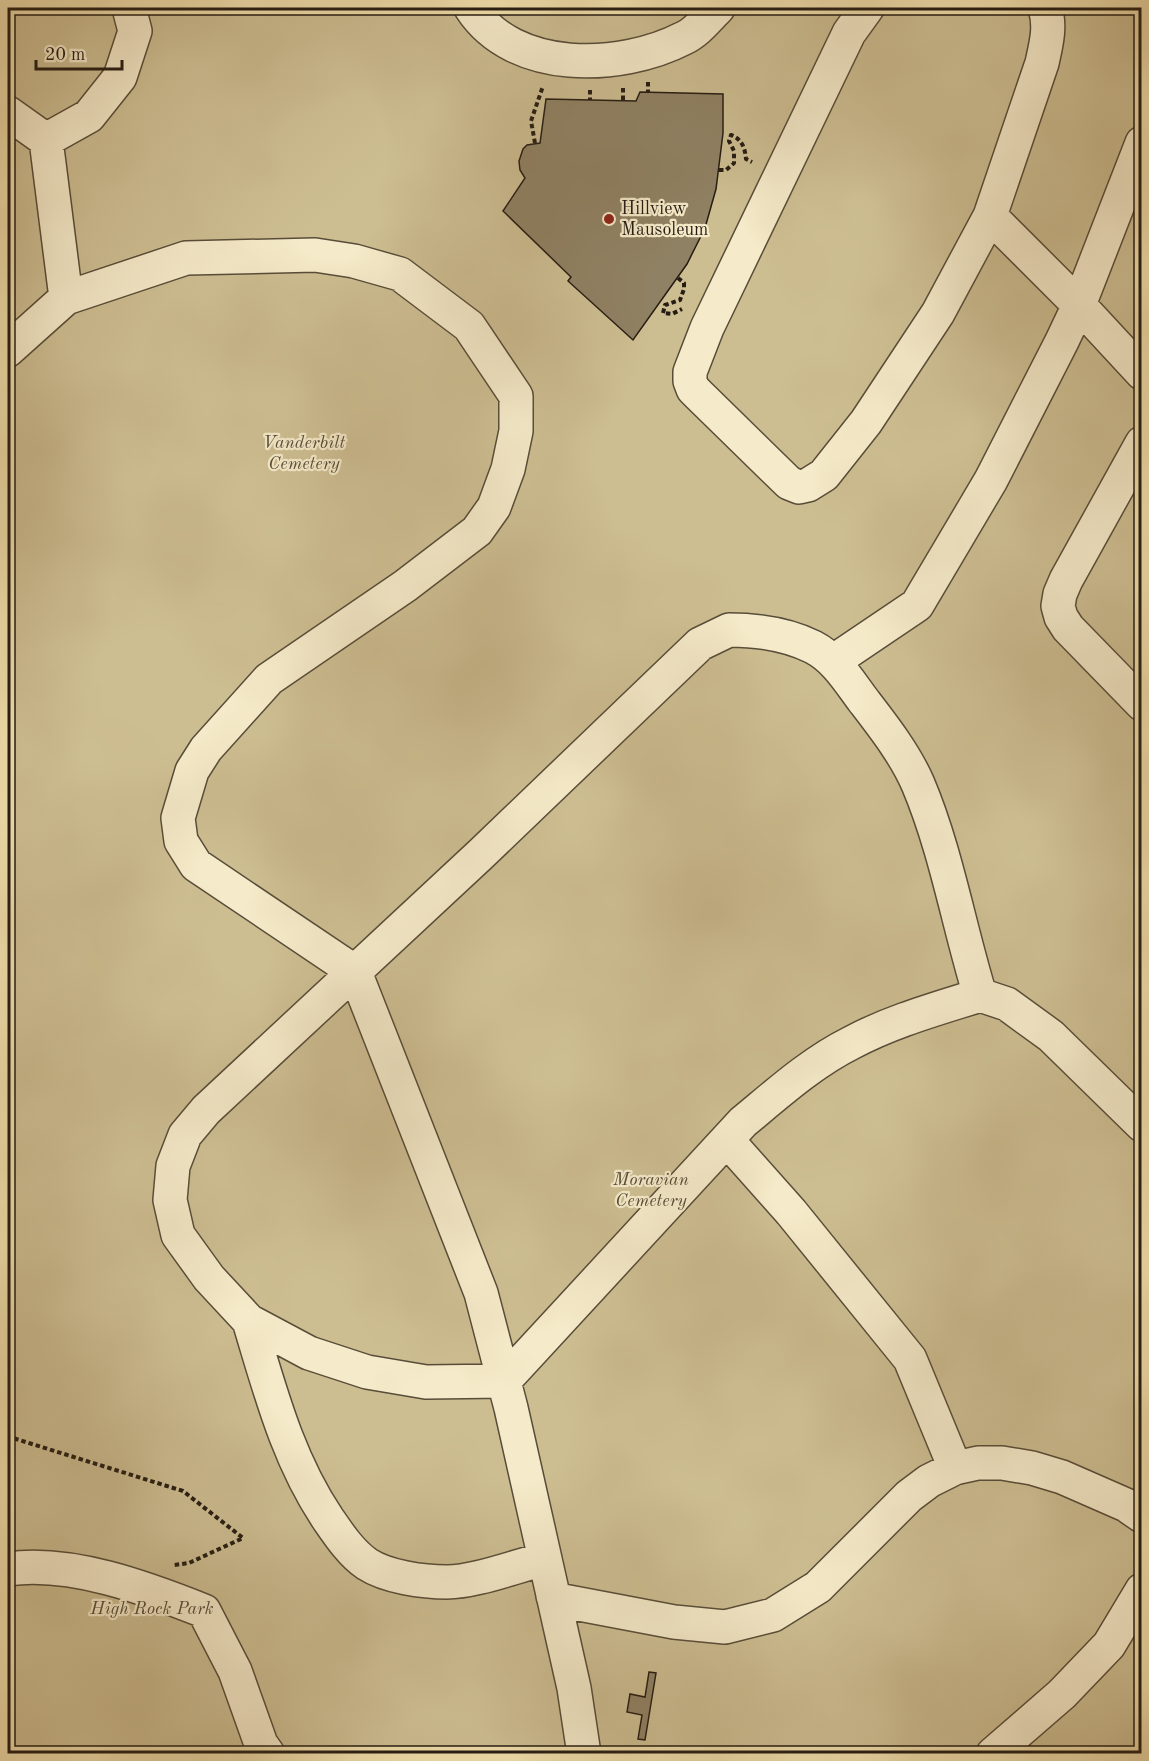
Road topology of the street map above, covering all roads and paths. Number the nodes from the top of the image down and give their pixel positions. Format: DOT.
graph roads {
  1 [pos="129,8"];
  2 [pos="471,8"];
  3 [pos="718,8"];
  4 [pos="867,8"];
  5 [pos="1045,8"];
  6 [pos="547,82"];
  7 [pos="8,113"];
  8 [pos="46,140"];
  9 [pos="535,143"];
  10 [pos="1142,143"];
  11 [pos="746,159"];
  12 [pos="719,170"];
  13 [pos="990,216"];
  14 [pos="678,278"];
  15 [pos="66,298"];
  16 [pos="1079,305"];
  17 [pos="686,306"];
  18 [pos="8,350"];
  19 [pos="1142,373"];
  20 [pos="1142,443"];
  21 [pos="834,661"];
  22 [pos="1142,704"];
  23 [pos="355,972"];
  24 [pos="980,995"];
  25 [pos="1142,1125"];
  26 [pos="727,1140"];
  27 [pos="249,1321"];
  28 [pos="504,1381"];
  29 [pos="8,1434"];
  30 [pos="955,1468"];
  31 [pos="1142,1516"];
  32 [pos="545,1558"];
  33 [pos="166,1566"];
  34 [pos="8,1569"];
  35 [pos="1142,1590"];
  36 [pos="553,1596"];
  37 [pos="268,1754"];
  38 [pos="584,1754"];
  39 [pos="993,1754"];
  1 -- 8 [label="lane"];
  2 -- 3 [label="lane"];
  4 -- 13 [label="lane"];
  5 -- 13 [label="lane"];
  6 -- 9 [label="path"];
  7 -- 8 [label="lane"];
  8 -- 15 [label="lane"];
  10 -- 16 [label="lane"];
  11 -- 12 [label="path"];
  13 -- 16 [label="lane"];
  14 -- 17 [label="path"];
  15 -- 18 [label="lane"];
  15 -- 23 [label="lane"];
  16 -- 19 [label="lane"];
  16 -- 21 [label="lane"];
  20 -- 22 [label="lane"];
  21 -- 23 [label="lane"];
  21 -- 24 [label="lane"];
  23 -- 27 [label="lane"];
  23 -- 28 [label="lane"];
  24 -- 25 [label="lane"];
  24 -- 26 [label="lane"];
  26 -- 28 [label="lane"];
  26 -- 30 [label="lane"];
  27 -- 28 [label="lane"];
  27 -- 32 [label="lane"];
  28 -- 32 [label="lane"];
  29 -- 33 [label="path"];
  30 -- 31 [label="lane"];
  30 -- 36 [label="lane"];
  32 -- 36 [label="lane"];
  34 -- 37 [label="lane"];
  35 -- 39 [label="lane"];
  36 -- 38 [label="lane"];
}
